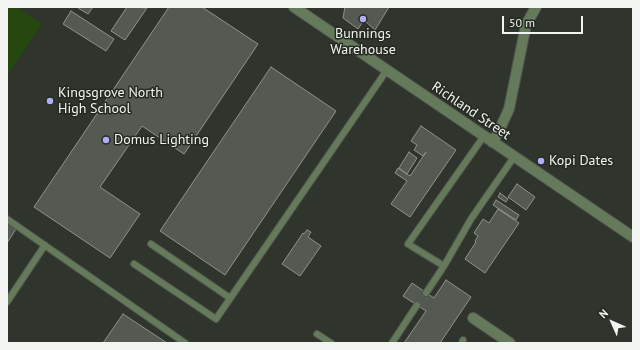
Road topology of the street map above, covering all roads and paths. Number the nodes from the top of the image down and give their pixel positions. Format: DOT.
graph roads {
  1 [pos="294,7"];
  2 [pos="536,7"];
  3 [pos="387,70"];
  4 [pos="488,139"];
  5 [pos="514,157"];
  6 [pos="7,218"];
  7 [pos="633,237"];
  8 [pos="151,244"];
  9 [pos="45,245"];
  10 [pos="134,264"];
  11 [pos="444,266"];
  12 [pos="426,293"];
  13 [pos="230,298"];
  14 [pos="7,302"];
  15 [pos="417,305"];
  16 [pos="473,318"];
  17 [pos="317,334"];
  18 [pos="185,343"];
  19 [pos="331,343"];
  20 [pos="392,343"];
  21 [pos="510,343"];
  1 -- 3 [label="street, Richland Street"];
  2 -- 4 [label="street"];
  3 -- 4 [label="street, Richland Street"];
  3 -- 13 [label="lane"];
  4 -- 5 [label="street, Richland Street"];
  4 -- 11 [label="lane"];
  5 -- 7 [label="street, Richland Street"];
  5 -- 11 [label="lane"];
  6 -- 9 [label="lane"];
  8 -- 13 [label="lane"];
  9 -- 14 [label="lane"];
  9 -- 18 [label="lane"];
  10 -- 13 [label="lane"];
  11 -- 12 [label="lane"];
  15 -- 20 [label="lane"];
  16 -- 21 [label="street"];
  17 -- 19 [label="lane"];
}
